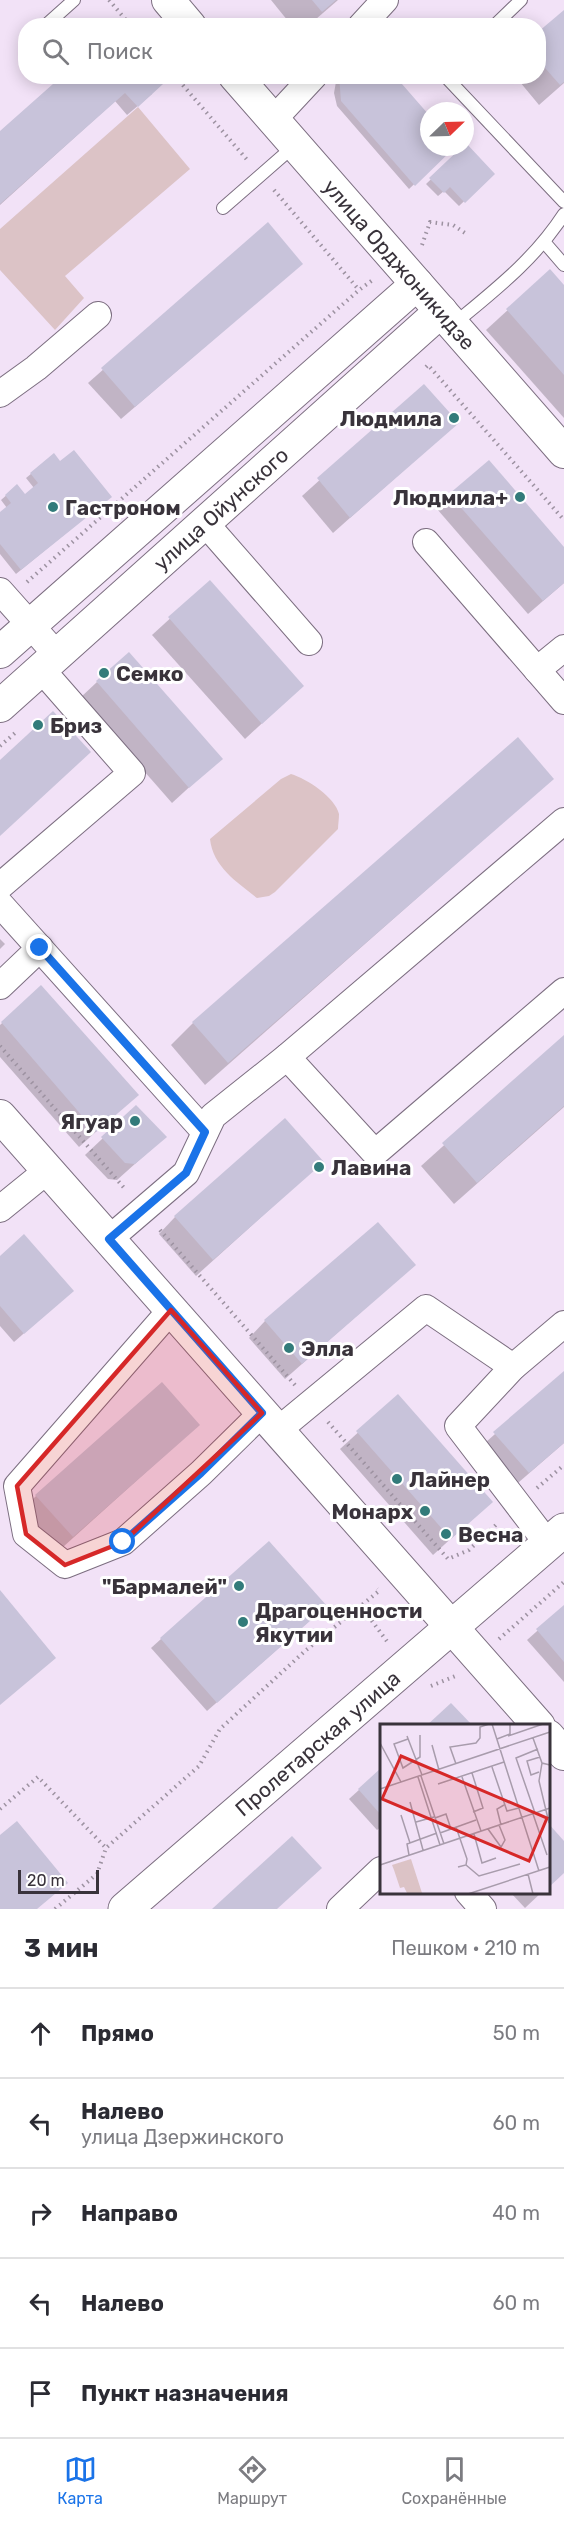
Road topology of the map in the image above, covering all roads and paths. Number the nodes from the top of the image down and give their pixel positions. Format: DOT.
graph roads {
  1 [pos="74,0"];
  2 [pos="109,0"];
  3 [pos="168,0"];
  4 [pos="385,0"];
  5 [pos="520,0"];
  6 [pos="54,18"];
  7 [pos="125,18"];
  8 [pos="183,18"];
  9 [pos="368,18"];
  10 [pos="502,18"];
  11 [pos="242,84"];
  12 [pos="307,84"];
  13 [pos="453,84"];
  14 [pos="273,120"];
  15 [pos="295,145"];
  16 [pos="564,202"];
  17 [pos="223,207"];
  18 [pos="564,214"];
  19 [pos="468,235"];
  20 [pos="545,243"];
  21 [pos="564,265"];
  22 [pos="408,273"];
  23 [pos="98,315"];
  24 [pos="447,318"];
  25 [pos="419,373"];
  26 [pos="0,394"];
  27 [pos="564,452"];
  28 [pos="564,520"];
  29 [pos="205,523"];
  30 [pos="426,542"];
  31 [pos="4,595"];
  32 [pos="30,626"];
  33 [pos="309,642"];
  34 [pos="564,648"];
  35 [pos="0,652"];
  36 [pos="49,662"];
  37 [pos="537,670"];
  38 [pos="564,702"];
  39 [pos="9,718"];
  40 [pos="0,746"];
  41 [pos="564,821"];
  42 [pos="0,886"];
  43 [pos="0,904"];
  44 [pos="40,948"];
  45 [pos="0,986"];
  46 [pos="564,991"];
  47 [pos="286,1057"];
  48 [pos="0,1116"];
  49 [pos="205,1132"];
  50 [pos="48,1170"];
  51 [pos="0,1209"];
  52 [pos="109,1239"];
  53 [pos="171,1310"];
  54 [pos="564,1324"];
  55 [pos="513,1367"];
  56 [pos="311,1402"];
  57 [pos="270,1422"];
  58 [pos="564,1465"];
  59 [pos="518,1504"];
  60 [pos="556,1537"];
  61 [pos="371,1583"];
  62 [pos="451,1628"];
  63 [pos="537,1724"];
  64 [pos="549,1737"];
  65 [pos="564,1754"];
  66 [pos="0,1809"];
  67 [pos="106,1848"];
  68 [pos="380,1871"];
  69 [pos="469,1894"];
  70 [pos="56,1909"];
  71 [pos="125,1909"];
  72 [pos="340,1909"];
  73 [pos="483,1909"];
  1 -- 6 [label="lane"];
  2 -- 7 [label="path"];
  3 -- 8 [label="street"];
  4 -- 9 [label="street"];
  5 -- 10 [label="lane"];
  11 -- 14 [label="street, улица Орджоникидзе"];
  12 -- 14 [label="street"];
  13 -- 16 [label="lane"];
  14 -- 15 [label="street, улица Орджоникидзе"];
  15 -- 17 [label="lane"];
  15 -- 22 [label="street, улица Орджоникидзе"];
  18 -- 20 [label="lane"];
  19 -- 22 [label="path"];
  20 -- 21 [label="lane"];
  20 -- 24 [label="lane"];
  22 -- 24 [label="street, улица Орджоникидзе"];
  22 -- 31 [label="path"];
  22 -- 32 [label="street, улица Ойунского"];
  23 -- 26 [label="street"];
  24 -- 27 [label="street, улица Орджоникидзе"];
  24 -- 29 [label="street, улица Ойунского"];
  25 -- 28 [label="path"];
  29 -- 33 [label="street"];
  29 -- 36 [label="street, улица Ойунского"];
  30 -- 37 [label="street"];
  31 -- 32 [label="street"];
  32 -- 35 [label="street, улица Ойунского"];
  32 -- 36 [label="street"];
  34 -- 37 [label="street"];
  36 -- 39 [label="street, улица Ойунского"];
  36 -- 42 [label="street"];
  37 -- 38 [label="street"];
  39 -- 40 [label="path"];
  41 -- 47 [label="street"];
  43 -- 44 [label="street"];
  44 -- 45 [label="street"];
  44 -- 49 [label="street"];
  46 -- 47 [label="street"];
  47 -- 49 [label="street"];
  48 -- 50 [label="street"];
  49 -- 52 [label="street"];
  50 -- 51 [label="street"];
  50 -- 52 [label="street"];
  52 -- 53 [label="street"];
  53 -- 57 [label="street"];
  53 -- 57 [label="street"];
  54 -- 55 [label="street"];
  55 -- 56 [label="street"];
  55 -- 59 [label="street"];
  56 -- 57 [label="street"];
  56 -- 59 [label="path"];
  57 -- 62 [label="street"];
  58 -- 59 [label="path"];
  59 -- 60 [label="street"];
  60 -- 62 [label="main road, Пролетарская улица"];
  61 -- 67 [label="path"];
  62 -- 63 [label="street"];
  62 -- 71 [label="main road, Пролетарская улица"];
  64 -- 65 [label="street"];
  66 -- 67 [label="path"];
  67 -- 70 [label="path"];
  68 -- 72 [label="street"];
  69 -- 73 [label="street"];
}
